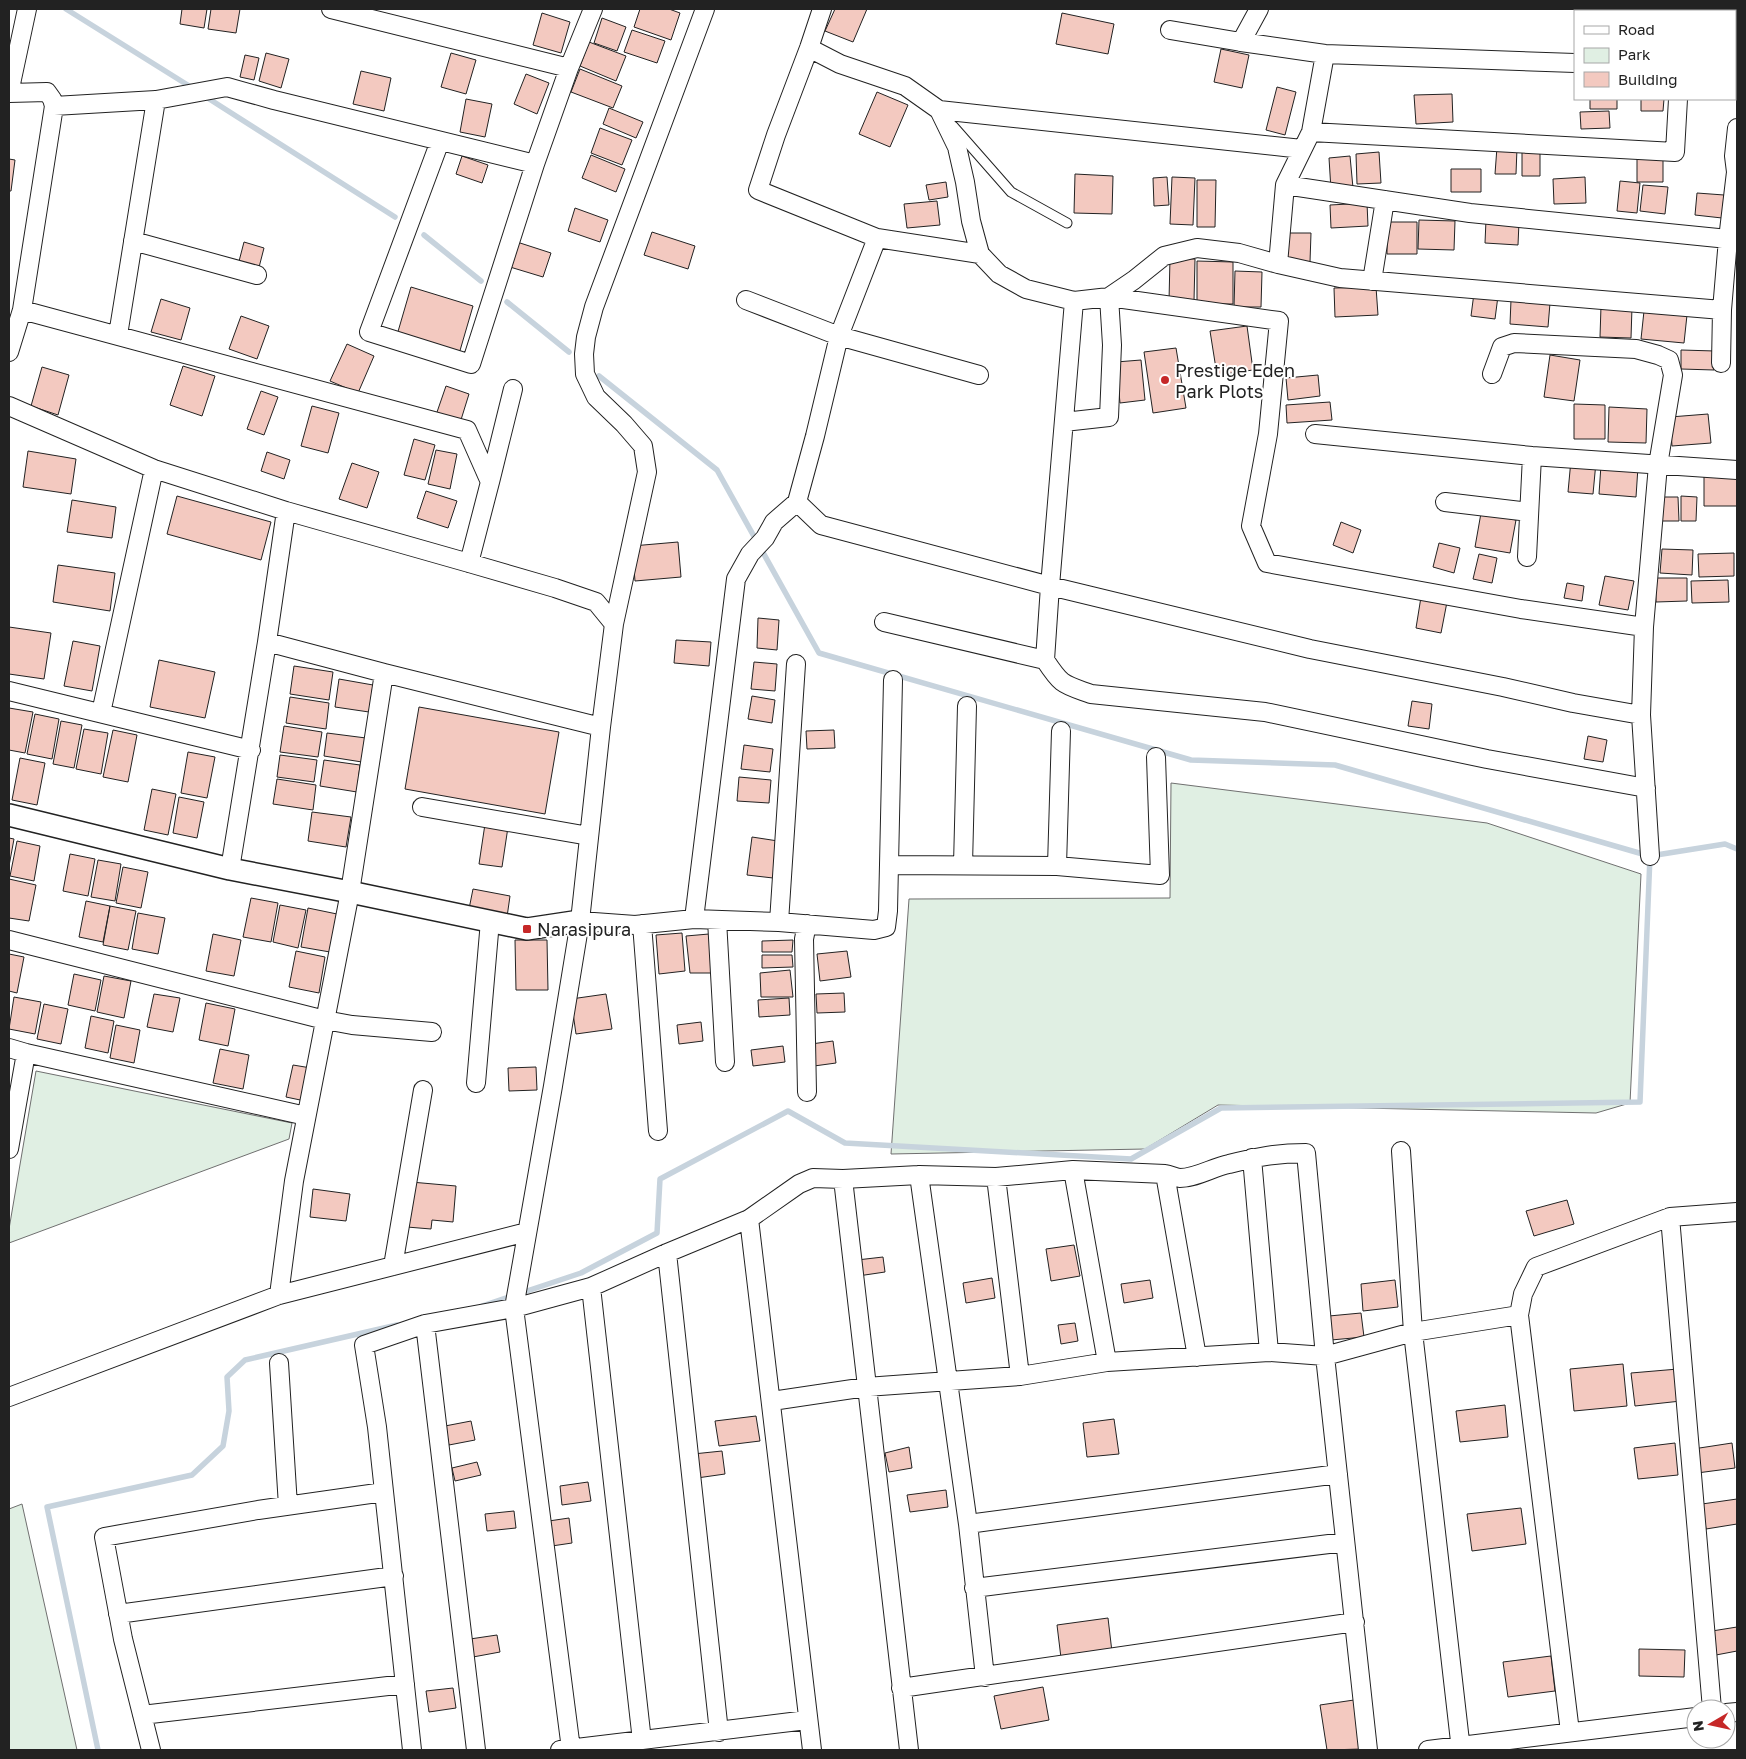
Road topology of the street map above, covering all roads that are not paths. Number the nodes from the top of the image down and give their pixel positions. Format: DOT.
graph roads {
  1 [pos="27,9"];
  2 [pos="331,9"];
  3 [pos="593,9"];
  4 [pos="705,9"];
  5 [pos="822,9"];
  6 [pos="1259,9"];
  7 [pos="1170,30"];
  8 [pos="1241,42"];
  9 [pos="810,48"];
  10 [pos="1325,54"];
  11 [pos="1574,63"];
  12 [pos="569,68"];
  13 [pos="9,93"];
  14 [pos="156,100"];
  15 [pos="1678,100"];
  16 [pos="54,106"];
  17 [pos="939,110"];
  18 [pos="1737,128"];
  19 [pos="1311,132"];
  20 [pos="440,141"];
  21 [pos="1302,149"];
  22 [pos="535,164"];
  23 [pos="1285,185"];
  24 [pos="1385,200"];
  25 [pos="1067,223"];
  26 [pos="877,238"];
  27 [pos="1728,239"];
  28 [pos="133,241"];
  29 [pos="980,254"];
  30 [pos="1278,264"];
  31 [pos="257,274"];
  32 [pos="1372,281"];
  33 [pos="1109,297"];
  34 [pos="746,300"];
  35 [pos="1074,301"];
  36 [pos="22,310"];
  37 [pos="1722,310"];
  38 [pos="118,335"];
  39 [pos="838,336"];
  40 [pos="9,352"];
  41 [pos="1721,363"];
  42 [pos="1492,374"];
  43 [pos="979,375"];
  44 [pos="512,389"];
  45 [pos="9,406"];
  46 [pos="1064,422"];
  47 [pos="1315,434"];
  48 [pos="1532,456"];
  49 [pos="1658,465"];
  50 [pos="154,469"];
  51 [pos="1737,470"];
  52 [pos="490,482"];
  53 [pos="797,502"];
  54 [pos="1445,502"];
  55 [pos="286,511"];
  56 [pos="1529,512"];
  57 [pos="1527,557"];
  58 [pos="469,563"];
  59 [pos="1050,586"];
  60 [pos="884,622"];
  61 [pos="614,624"];
  62 [pos="1644,627"];
  63 [pos="267,642"];
  64 [pos="1045,660"];
  65 [pos="796,664"];
  66 [pos="384,673"];
  67 [pos="893,680"];
  68 [pos="9,691"];
  69 [pos="967,706"];
  70 [pos="101,714"];
  71 [pos="1641,715"];
  72 [pos="601,727"];
  73 [pos="1061,730"];
  74 [pos="251,750"];
  75 [pos="1156,757"];
  76 [pos="1646,788"];
  77 [pos="422,807"];
  78 [pos="9,815"];
  79 [pos="589,836"];
  80 [pos="1650,856"];
  81 [pos="889,865"];
  82 [pos="963,865"];
  83 [pos="1057,866"];
  84 [pos="230,869"];
  85 [pos="350,892"];
  86 [pos="694,919"];
  87 [pos="717,920"];
  88 [pos="490,921"];
  89 [pos="580,921"];
  90 [pos="779,922"];
  91 [pos="642,924"];
  92 [pos="807,924"];
  93 [pos="9,940"];
  94 [pos="325,1020"];
  95 [pos="432,1032"];
  96 [pos="9,1048"];
  97 [pos="26,1053"];
  98 [pos="725,1062"];
  99 [pos="476,1083"];
  100 [pos="423,1090"];
  101 [pos="807,1092"];
  102 [pos="306,1116"];
  103 [pos="658,1131"];
  104 [pos="9,1149"];
  105 [pos="1401,1151"];
  106 [pos="1252,1158"];
  107 [pos="1073,1170"];
  108 [pos="1165,1174"];
  109 [pos="919,1175"];
  110 [pos="996,1177"];
  111 [pos="843,1179"];
  112 [pos="1737,1212"];
  113 [pos="1670,1217"];
  114 [pos="749,1219"];
  115 [pos="526,1236"];
  116 [pos="667,1252"];
  117 [pos="393,1266"];
  118 [pos="590,1287"];
  119 [pos="279,1296"];
  120 [pos="514,1306"];
  121 [pos="1519,1315"];
  122 [pos="425,1324"];
  123 [pos="1413,1332"];
  124 [pos="1269,1352"];
  125 [pos="1197,1356"];
  126 [pos="1325,1356"];
  127 [pos="1107,1362"];
  128 [pos="279,1363"];
  129 [pos="1020,1376"];
  130 [pos="948,1382"];
  131 [pos="866,1387"];
  132 [pos="9,1397"];
  133 [pos="772,1402"];
  134 [pos="1338,1474"];
  135 [pos="384,1492"];
  136 [pos="288,1506"];
  137 [pos="968,1524"];
  138 [pos="1345,1542"];
  139 [pos="394,1576"];
  140 [pos="974,1588"];
  141 [pos="118,1614"];
  142 [pos="1355,1622"];
  143 [pos="985,1677"];
  144 [pos="405,1684"];
  145 [pos="901,1688"];
  146 [pos="1711,1699"];
  147 [pos="142,1715"];
  148 [pos="1686,1718"];
  149 [pos="807,1720"];
  150 [pos="719,1732"];
  151 [pos="1570,1732"];
  152 [pos="642,1741"];
  153 [pos="1461,1748"];
  154 [pos="151,1750"];
  155 [pos="412,1750"];
  156 [pos="476,1750"];
  157 [pos="566,1750"];
  158 [pos="812,1750"];
  159 [pos="909,1750"];
  160 [pos="1368,1750"];
  161 [pos="1428,1750"];
  1 -- 13 [label="street"];
  2 -- 12 [label="street"];
  3 -- 12 [label="street"];
  4 -- 61 [label="street"];
  5 -- 9 [label="street"];
  6 -- 8 [label="street"];
  7 -- 8 [label="street"];
  8 -- 10 [label="street"];
  9 -- 17 [label="street"];
  9 -- 26 [label="street"];
  10 -- 11 [label="street"];
  10 -- 19 [label="street"];
  12 -- 22 [label="street"];
  13 -- 16 [label="street"];
  14 -- 16 [label="street"];
  14 -- 20 [label="street"];
  14 -- 28 [label="street"];
  15 -- 19 [label="street"];
  16 -- 36 [label="street"];
  17 -- 21 [label="street"];
  17 -- 25 [label="lane"];
  17 -- 29 [label="street"];
  18 -- 27 [label="street"];
  19 -- 21 [label="street"];
  20 -- 22 [label="street"];
  20 -- 22 [label="street"];
  21 -- 23 [label="street"];
  23 -- 24 [label="street"];
  23 -- 30 [label="street"];
  24 -- 27 [label="street"];
  24 -- 32 [label="street"];
  26 -- 29 [label="street"];
  26 -- 39 [label="street"];
  27 -- 37 [label="street"];
  28 -- 31 [label="street"];
  28 -- 38 [label="street"];
  29 -- 35 [label="street"];
  30 -- 32 [label="street"];
  30 -- 33 [label="street"];
  32 -- 37 [label="street"];
  33 -- 35 [label="street"];
  33 -- 46 [label="street"];
  33 -- 62 [label="street"];
  34 -- 39 [label="street"];
  35 -- 46 [label="street"];
  36 -- 38 [label="street"];
  36 -- 40 [label="street"];
  37 -- 41 [label="street"];
  38 -- 52 [label="street"];
  39 -- 43 [label="street"];
  39 -- 53 [label="street"];
  42 -- 49 [label="street"];
  44 -- 52 [label="street"];
  45 -- 50 [label="street"];
  46 -- 59 [label="street"];
  47 -- 48 [label="street"];
  48 -- 49 [label="street"];
  48 -- 56 [label="street"];
  49 -- 51 [label="street"];
  49 -- 62 [label="street"];
  50 -- 55 [label="street"];
  50 -- 70 [label="street"];
  52 -- 58 [label="street"];
  53 -- 59 [label="street"];
  53 -- 86 [label="street"];
  54 -- 56 [label="street"];
  55 -- 58 [label="street"];
  55 -- 63 [label="street"];
  56 -- 57 [label="street"];
  58 -- 61 [label="street"];
  59 -- 64 [label="street"];
  59 -- 71 [label="street"];
  60 -- 64 [label="street"];
  61 -- 72 [label="street"];
  62 -- 71 [label="street"];
  63 -- 66 [label="street"];
  63 -- 74 [label="street"];
  64 -- 76 [label="street"];
  65 -- 90 [label="street"];
  66 -- 72 [label="street"];
  66 -- 85 [label="street"];
  67 -- 81 [label="street"];
  68 -- 70 [label="street"];
  69 -- 82 [label="street"];
  70 -- 74 [label="street"];
  71 -- 76 [label="street"];
  72 -- 79 [label="street"];
  73 -- 83 [label="street"];
  74 -- 84 [label="street"];
  75 -- 83 [label="street"];
  76 -- 80 [label="street"];
  77 -- 79 [label="street"];
  78 -- 84 [label="street"];
  79 -- 89 [label="street"];
  81 -- 82 [label="street"];
  81 -- 92 [label="street"];
  82 -- 83 [label="street"];
  84 -- 85 [label="street"];
  85 -- 88 [label="street"];
  85 -- 94 [label="street"];
  86 -- 87 [label="street"];
  86 -- 91 [label="street"];
  87 -- 90 [label="street"];
  87 -- 98 [label="street"];
  88 -- 89 [label="street"];
  88 -- 99 [label="street"];
  89 -- 91 [label="street"];
  89 -- 115 [label="street"];
  90 -- 92 [label="street"];
  91 -- 103 [label="street"];
  92 -- 101 [label="street"];
  93 -- 94 [label="street"];
  94 -- 95 [label="street"];
  94 -- 102 [label="street"];
  96 -- 97 [label="street"];
  97 -- 102 [label="street"];
  97 -- 104 [label="street"];
  100 -- 117 [label="street"];
  102 -- 119 [label="street"];
  105 -- 123 [label="street"];
  106 -- 108 [label="street"];
  106 -- 124 [label="street"];
  106 -- 126 [label="street"];
  107 -- 108 [label="street"];
  107 -- 110 [label="street"];
  107 -- 127 [label="street"];
  108 -- 125 [label="street"];
  109 -- 110 [label="street"];
  109 -- 111 [label="street"];
  109 -- 130 [label="street"];
  110 -- 129 [label="street"];
  111 -- 114 [label="street"];
  111 -- 131 [label="street"];
  112 -- 113 [label="street"];
  113 -- 121 [label="street"];
  113 -- 146 [label="street"];
  114 -- 116 [label="street"];
  114 -- 133 [label="street"];
  115 -- 117 [label="street"];
  115 -- 120 [label="street"];
  116 -- 118 [label="street"];
  116 -- 150 [label="street"];
  117 -- 119 [label="street"];
  118 -- 120 [label="street"];
  118 -- 152 [label="street"];
  119 -- 132 [label="street"];
  120 -- 122 [label="street"];
  120 -- 157 [label="street"];
  121 -- 123 [label="street"];
  121 -- 151 [label="street"];
  122 -- 135 [label="street"];
  122 -- 156 [label="street"];
  123 -- 126 [label="street"];
  123 -- 153 [label="street"];
  124 -- 125 [label="street"];
  124 -- 126 [label="street"];
  125 -- 127 [label="street"];
  126 -- 134 [label="street"];
  127 -- 129 [label="street"];
  128 -- 136 [label="street"];
  129 -- 130 [label="street"];
  130 -- 131 [label="street"];
  130 -- 137 [label="street"];
  131 -- 133 [label="street"];
  131 -- 145 [label="street"];
  133 -- 149 [label="street"];
  134 -- 137 [label="street"];
  134 -- 138 [label="street"];
  135 -- 136 [label="street"];
  135 -- 139 [label="street"];
  136 -- 141 [label="street"];
  137 -- 140 [label="street"];
  138 -- 140 [label="street"];
  138 -- 142 [label="street"];
  139 -- 141 [label="street"];
  139 -- 144 [label="street"];
  140 -- 143 [label="street"];
  141 -- 147 [label="street"];
  142 -- 143 [label="street"];
  142 -- 160 [label="street"];
  143 -- 145 [label="street"];
  144 -- 147 [label="street"];
  144 -- 155 [label="street"];
  145 -- 159 [label="street"];
  147 -- 154 [label="street"];
  148 -- 151 [label="street"];
  149 -- 150 [label="street"];
  149 -- 158 [label="street"];
  150 -- 152 [label="street"];
  151 -- 153 [label="street"];
  152 -- 157 [label="street"];
  153 -- 161 [label="street"];
}
